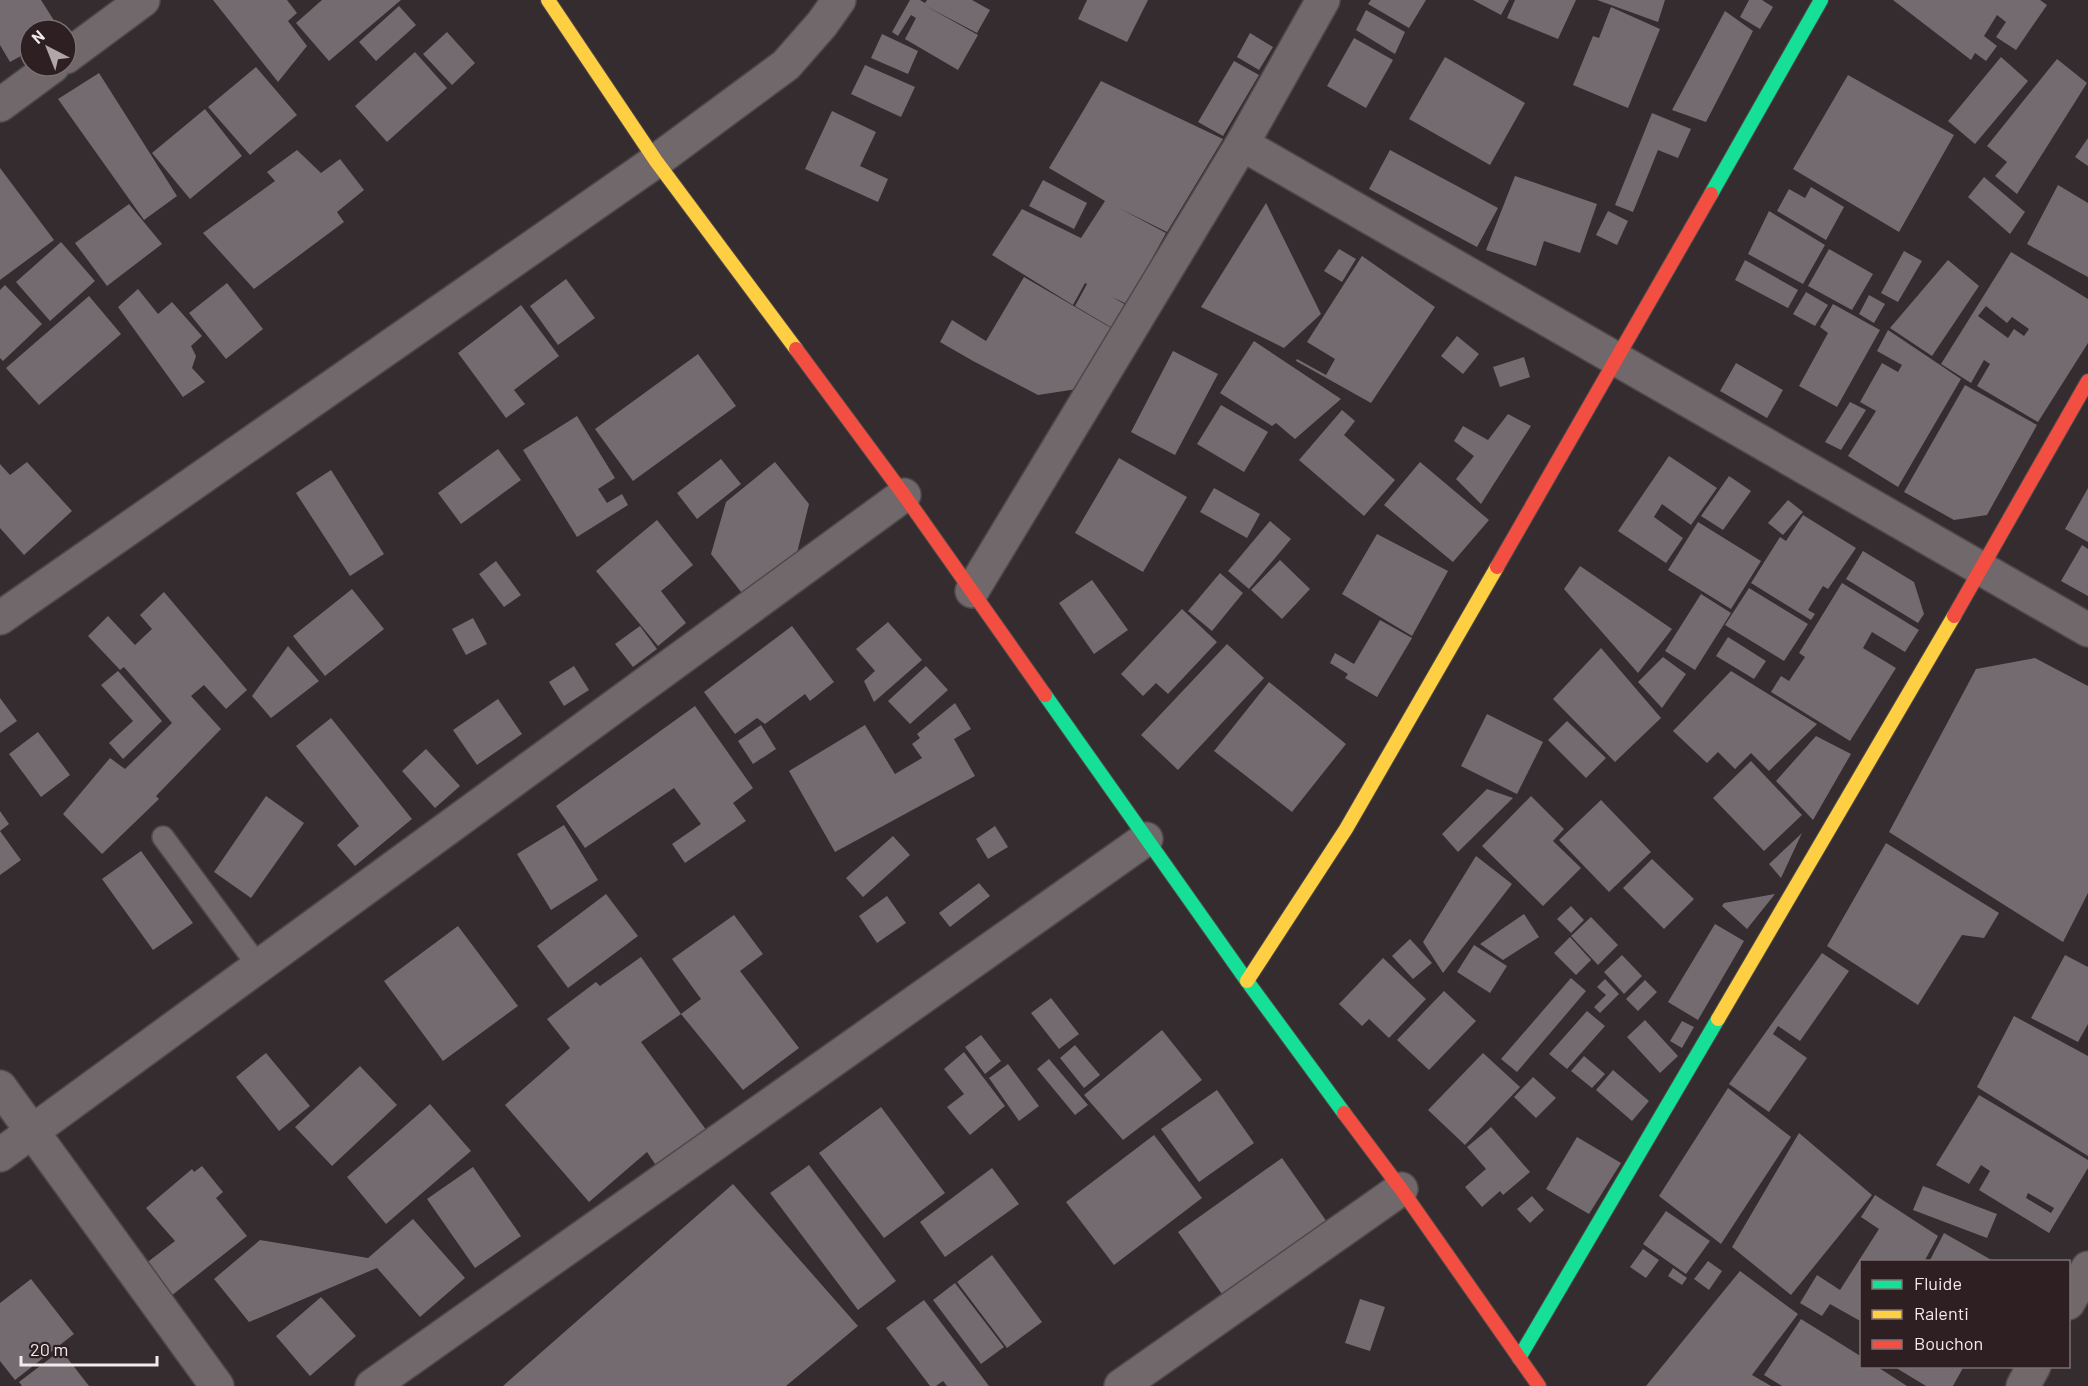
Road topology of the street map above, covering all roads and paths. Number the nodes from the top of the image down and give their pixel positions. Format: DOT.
graph roads {
  1 [pos="144,0"];
  2 [pos="548,0"];
  3 [pos="839,0"];
  4 [pos="1323,0"];
  5 [pos="1821,0"];
  6 [pos="78,48"];
  7 [pos="37,78"];
  8 [pos="0,105"];
  9 [pos="1242,144"];
  10 [pos="656,161"];
  11 [pos="1617,360"];
  12 [pos="2088,381"];
  13 [pos="904,495"];
  14 [pos="1982,570"];
  15 [pos="972,591"];
  16 [pos="0,618"];
  17 [pos="2088,630"];
  18 [pos="163,837"];
  19 [pos="1146,839"];
  20 [pos="259,967"];
  21 [pos="1247,981"];
  22 [pos="0,1087"];
  23 [pos="32,1133"];
  24 [pos="0,1155"];
  25 [pos="1401,1189"];
  26 [pos="2088,1268"];
  27 [pos="2070,1300"];
  28 [pos="1519,1358"];
  29 [pos="2033,1368"];
  30 [pos="217,1386"];
  31 [pos="372,1386"];
  32 [pos="1121,1386"];
  33 [pos="1539,1386"];
  34 [pos="2023,1386"];
  1 -- 6 [label="street"];
  2 -- 10 [label="street"];
  3 -- 10 [label="street"];
  4 -- 9 [label="street"];
  5 -- 11 [label="street"];
  7 -- 8 [label="street"];
  9 -- 11 [label="street"];
  9 -- 15 [label="street"];
  10 -- 13 [label="street"];
  10 -- 16 [label="street"];
  11 -- 14 [label="street"];
  11 -- 21 [label="street"];
  12 -- 14 [label="street"];
  13 -- 15 [label="street"];
  13 -- 20 [label="street"];
  14 -- 17 [label="street"];
  14 -- 28 [label="street"];
  15 -- 19 [label="street"];
  18 -- 20 [label="lane"];
  19 -- 21 [label="street"];
  19 -- 31 [label="street"];
  20 -- 23 [label="street"];
  21 -- 25 [label="street"];
  22 -- 23 [label="street"];
  23 -- 24 [label="street"];
  23 -- 30 [label="street"];
  25 -- 28 [label="street"];
  25 -- 32 [label="street"];
  26 -- 27 [label="street"];
  28 -- 33 [label="street"];
  29 -- 34 [label="street"];
}
